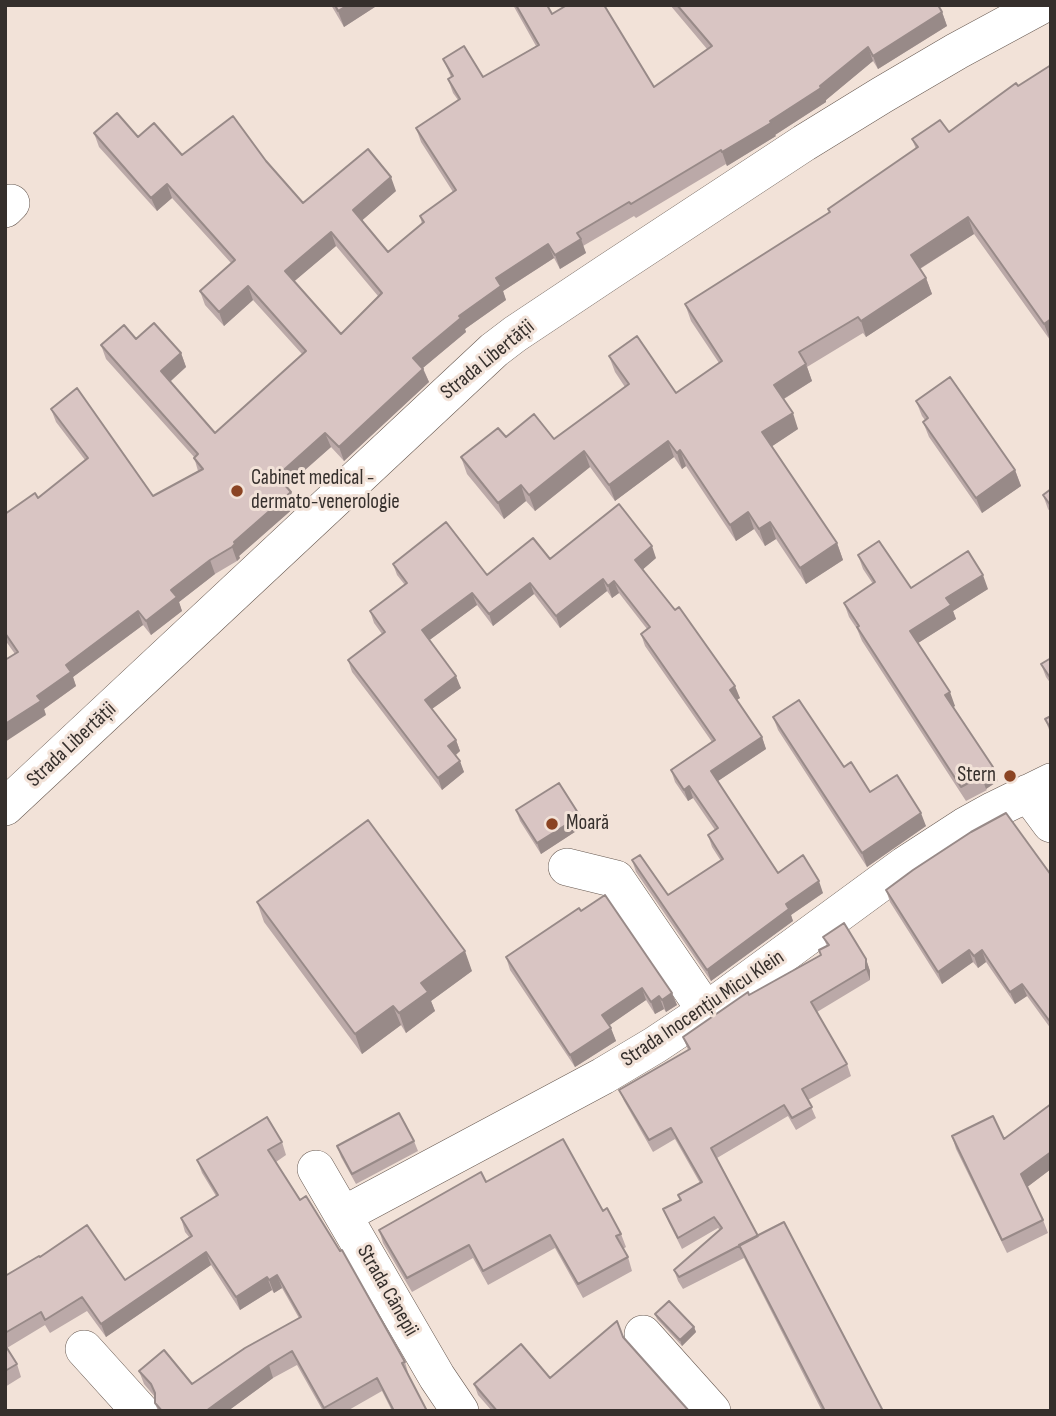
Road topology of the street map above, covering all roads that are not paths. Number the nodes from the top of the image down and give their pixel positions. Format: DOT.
graph roads {
  1 [pos="1042,5"];
  2 [pos="1040,788"];
  3 [pos="5,807"];
  4 [pos="1051,824"];
  5 [pos="567,867"];
  6 [pos="706,1012"];
  7 [pos="316,1169"];
  8 [pos="343,1215"];
  9 [pos="643,1334"];
  10 [pos="84,1349"];
  11 [pos="140,1411"];
  12 [pos="460,1411"];
  13 [pos="712,1411"];
  1 -- 3 [label="street, Strada Libertății"];
  2 -- 4 [label="street"];
  2 -- 6 [label="street, Strada Inocențiu Micu Klein"];
  5 -- 6 [label="street"];
  6 -- 8 [label="street, Strada Inocențiu Micu Klein"];
  7 -- 8 [label="street, Strada Cânepii"];
  8 -- 12 [label="street, Strada Cânepii"];
  9 -- 13 [label="street"];
  10 -- 11 [label="street"];
}
